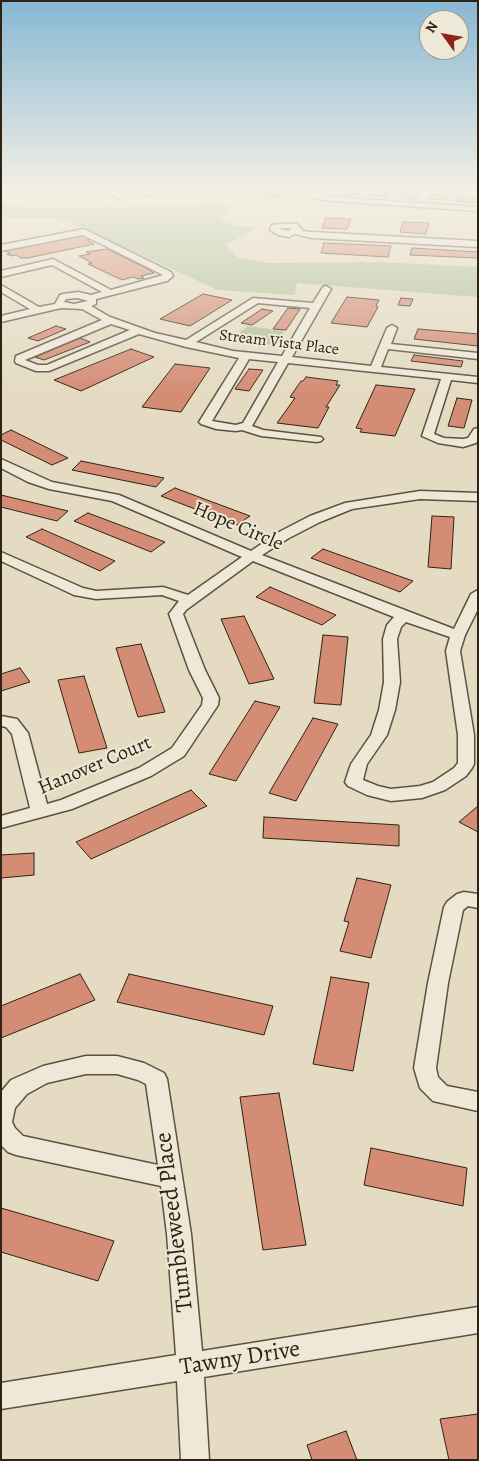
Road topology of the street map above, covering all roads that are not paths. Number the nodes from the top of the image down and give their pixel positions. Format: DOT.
graph roads {
  1 [pos="134,256"];
  2 [pos="1,274"];
  3 [pos="1,288"];
  4 [pos="326,290"];
  5 [pos="110,293"];
  6 [pos="91,298"];
  7 [pos="61,305"];
  8 [pos="84,306"];
  9 [pos="316,306"];
  10 [pos="38,310"];
  11 [pos="1,319"];
  12 [pos="111,320"];
  13 [pos="392,328"];
  14 [pos="138,330"];
  15 [pos="186,344"];
  16 [pos="385,346"];
  17 [pos="246,355"];
  18 [pos="478,356"];
  19 [pos="285,360"];
  20 [pos="375,369"];
  21 [pos="447,377"];
  22 [pos="478,380"];
  23 [pos="242,426"];
  24 [pos="478,431"];
  25 [pos="317,438"];
  26 [pos="1,463"];
  27 [pos="478,497"];
  28 [pos="1,556"];
  29 [pos="252,556"];
  30 [pos="478,594"];
  31 [pos="190,600"];
  32 [pos="404,616"];
  33 [pos="458,634"];
  34 [pos="1,721"];
  35 [pos="40,812"];
  36 [pos="1,822"];
  37 [pos="478,901"];
  38 [pos="478,1102"];
  39 [pos="171,1178"];
  40 [pos="478,1320"];
  41 [pos="190,1367"];
  42 [pos="1,1396"];
  43 [pos="195,1460"];
  1 -- 5 [label="street"];
  2 -- 5 [label="street"];
  3 -- 10 [label="street"];
  4 -- 9 [label="street"];
  5 -- 6 [label="street"];
  6 -- 7 [label="street"];
  6 -- 8 [label="street"];
  7 -- 8 [label="street"];
  7 -- 10 [label="street"];
  8 -- 12 [label="street, Stream Vista Place"];
  9 -- 15 [label="street"];
  9 -- 19 [label="street"];
  10 -- 11 [label="street"];
  12 -- 14 [label="street, Stream Vista Place"];
  12 -- 14 [label="street"];
  13 -- 16 [label="street"];
  14 -- 15 [label="street, Stream Vista Place"];
  15 -- 17 [label="street, Stream Vista Place"];
  16 -- 18 [label="street"];
  16 -- 20 [label="street"];
  17 -- 19 [label="street, Stream Vista Place"];
  17 -- 23 [label="street"];
  19 -- 20 [label="street, Stream Vista Place"];
  19 -- 23 [label="street"];
  20 -- 21 [label="street, Stream Vista Place"];
  21 -- 22 [label="street, Stream Vista Place"];
  21 -- 24 [label="street"];
  23 -- 25 [label="street"];
  26 -- 29 [label="street, Hope Circle"];
  27 -- 29 [label="street"];
  28 -- 31 [label="street"];
  29 -- 31 [label="street"];
  29 -- 32 [label="street, Hope Circle"];
  30 -- 33 [label="street"];
  31 -- 35 [label="street, Hanover Court"];
  32 -- 33 [label="street, Hope Circle"];
  32 -- 33 [label="street"];
  34 -- 35 [label="street"];
  35 -- 36 [label="street, Hanover Court"];
  37 -- 38 [label="street"];
  39 -- 39 [label="street, Tumbleweed Place"];
  39 -- 41 [label="street, Tumbleweed Place"];
  40 -- 41 [label="street, Tawny Drive"];
  41 -- 42 [label="street, Tawny Drive"];
  41 -- 43 [label="street, Tumbleweed Place"];
}
